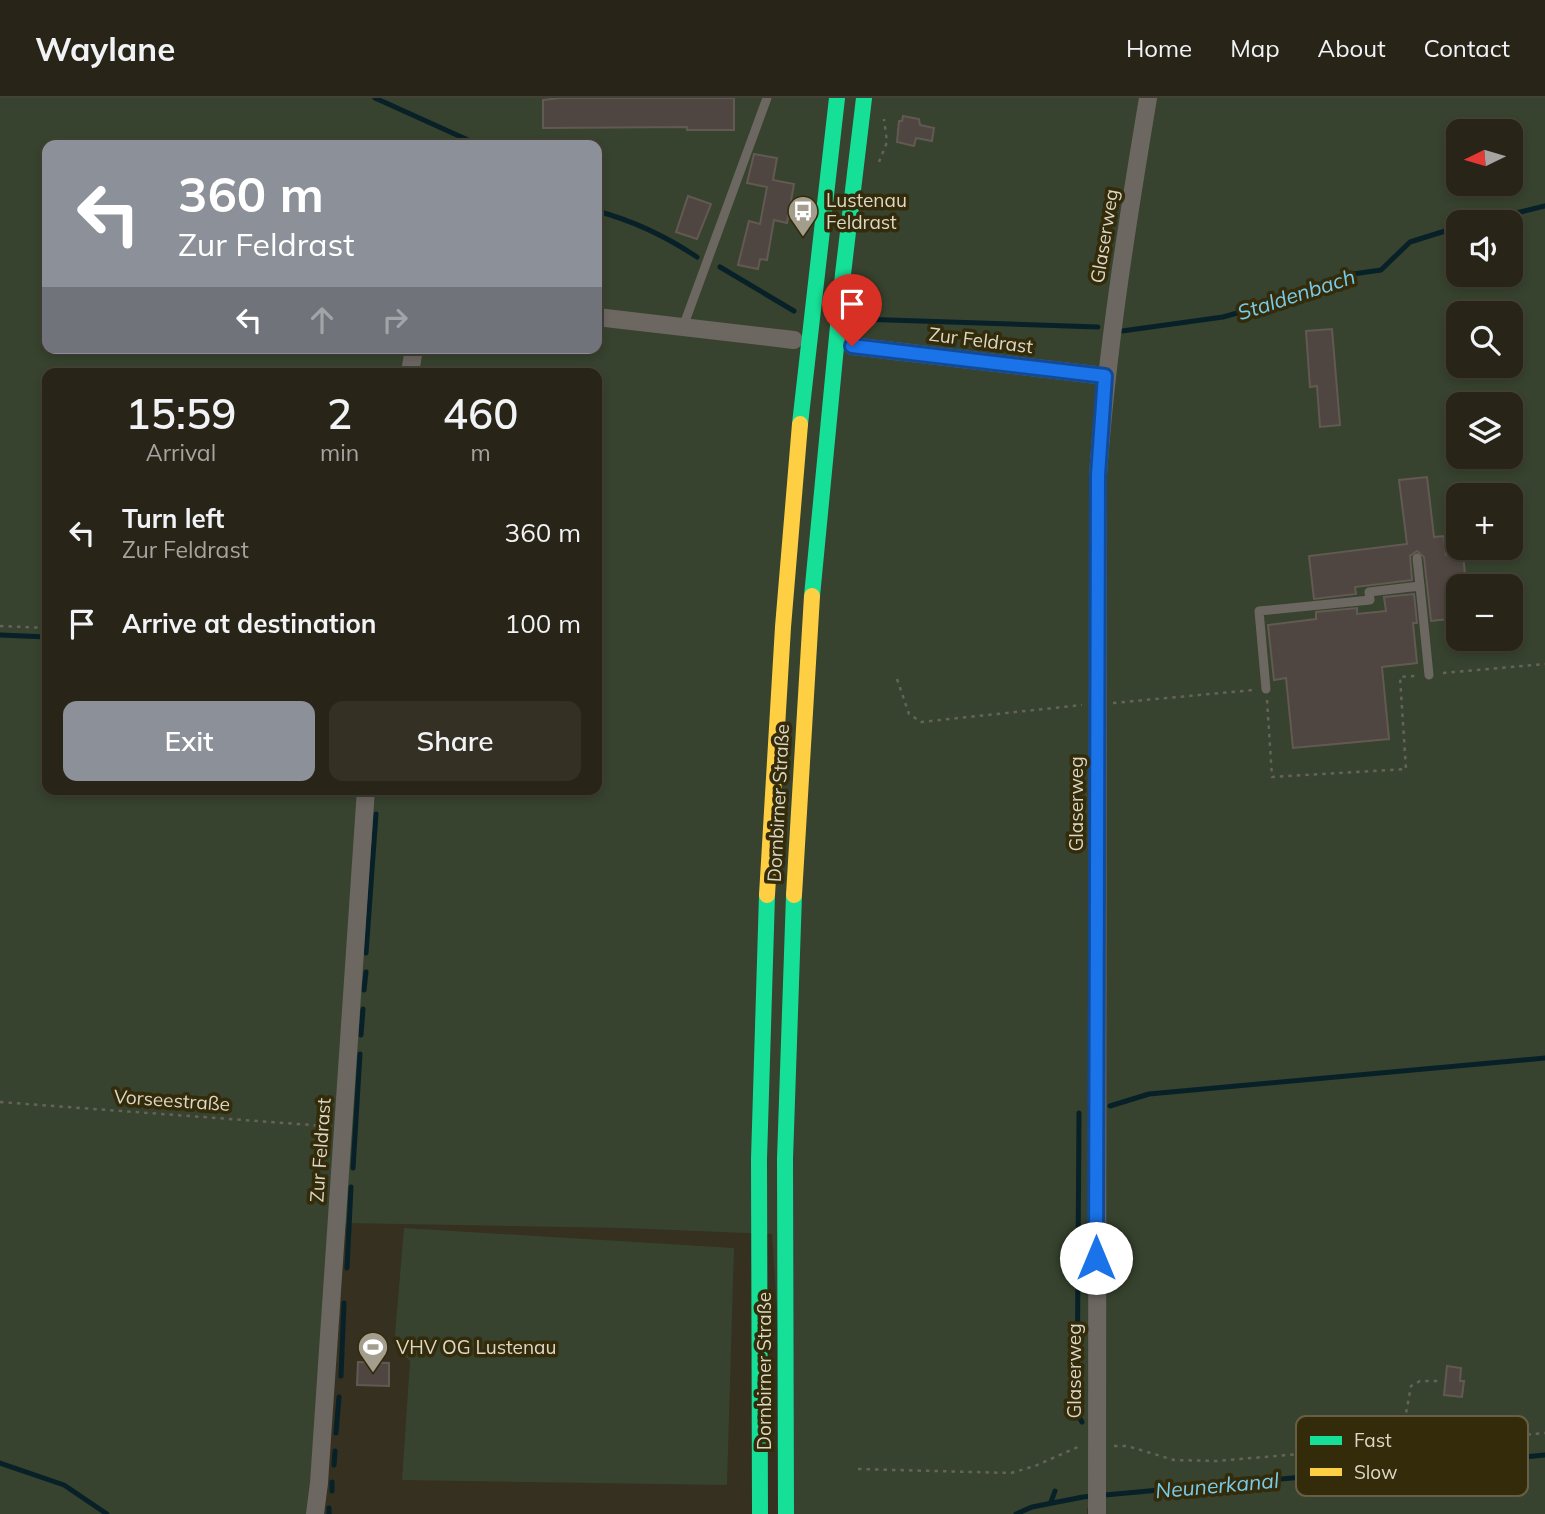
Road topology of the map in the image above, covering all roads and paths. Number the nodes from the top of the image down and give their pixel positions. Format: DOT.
graph roads {
  1 [pos="767,98"];
  2 [pos="837,98"];
  3 [pos="864,98"];
  4 [pos="1148,98"];
  5 [pos="882,109"];
  6 [pos="887,142"];
  7 [pos="602,318"];
  8 [pos="683,327"];
  9 [pos="794,340"];
  10 [pos="852,346"];
  11 [pos="1105,376"];
  12 [pos="1417,558"];
  13 [pos="1420,586"];
  14 [pos="0,626"];
  15 [pos="42,628"];
  16 [pos="1545,664"];
  17 [pos="1429,674"];
  18 [pos="897,680"];
  19 [pos="1266,689"];
  20 [pos="1097,704"];
  21 [pos="366,795"];
  22 [pos="0,1102"];
  23 [pos="342,1128"];
  24 [pos="1440,1381"];
  25 [pos="1405,1416"];
  26 [pos="1095,1444"];
  27 [pos="1296,1454"];
  28 [pos="859,1469"];
  29 [pos="1097,1513"];
  30 [pos="315,1514"];
  31 [pos="760,1514"];
  32 [pos="786,1514"];
  1 -- 8 [label="lane"];
  2 -- 31 [label="main road, Dornbirner Straße"];
  3 -- 32 [label="main road, Dornbirner Straße"];
  4 -- 11 [label="street, Glaserweg"];
  5 -- 6 [label="path"];
  7 -- 8 [label="street"];
  8 -- 9 [label="street"];
  10 -- 11 [label="street, Zur Feldrast"];
  11 -- 20 [label="street, Glaserweg"];
  12 -- 13 [label="lane"];
  13 -- 17 [label="lane"];
  13 -- 19 [label="lane"];
  14 -- 15 [label="path"];
  16 -- 17 [label="path"];
  17 -- 19 [label="path"];
  18 -- 20 [label="path"];
  19 -- 20 [label="path"];
  20 -- 26 [label="street, Glaserweg"];
  21 -- 23 [label="street, Zur Feldrast"];
  22 -- 23 [label="path, Vorseestraße"];
  23 -- 30 [label="street, Zur Feldrast"];
  24 -- 25 [label="path"];
  26 -- 27 [label="path"];
  26 -- 28 [label="path"];
  26 -- 29 [label="street, Glaserweg"];
}
